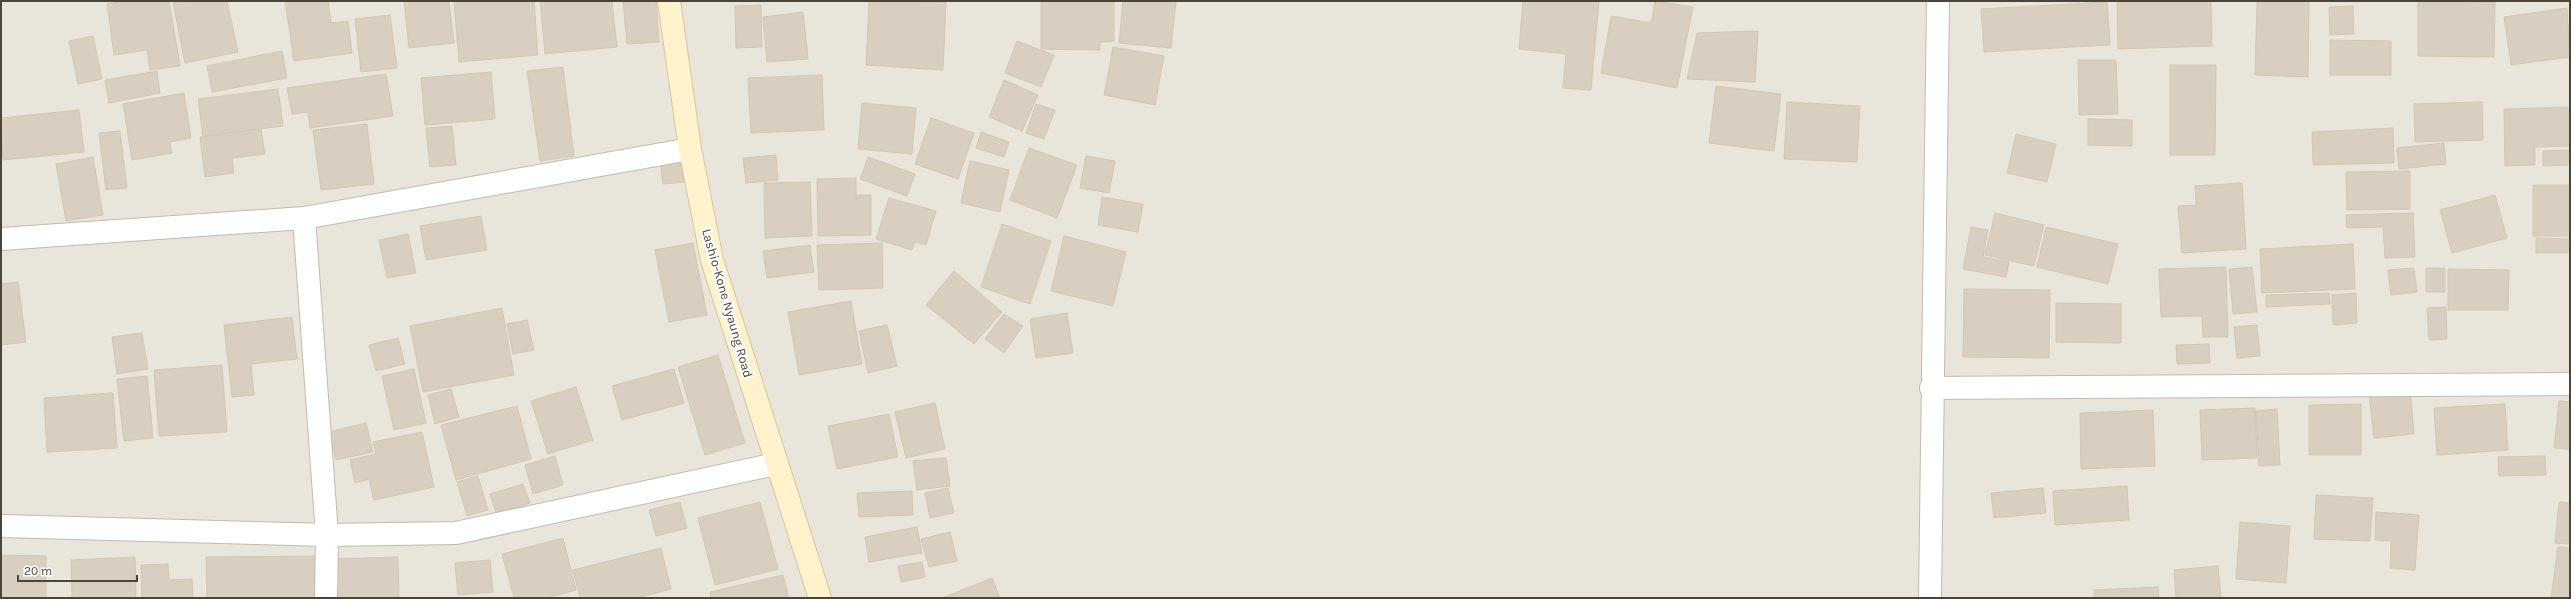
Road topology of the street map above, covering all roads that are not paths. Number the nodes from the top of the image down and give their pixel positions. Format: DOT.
graph roads {
  1 [pos="668,1"];
  2 [pos="1938,1"];
  3 [pos="690,149"];
  4 [pos="304,218"];
  5 [pos="1,239"];
  6 [pos="2570,384"];
  7 [pos="1932,388"];
  8 [pos="776,464"];
  9 [pos="1,526"];
  10 [pos="327,534"];
  11 [pos="326,598"];
  12 [pos="820,598"];
  13 [pos="1930,598"];
  1 -- 3 [label="main road, Lashio-Kone Nyaung Road"];
  2 -- 7 [label="street"];
  3 -- 4 [label="street"];
  3 -- 8 [label="main road, Lashio-Kone Nyaung Road"];
  4 -- 5 [label="street"];
  4 -- 10 [label="street"];
  6 -- 7 [label="street"];
  7 -- 13 [label="street"];
  8 -- 10 [label="street"];
  8 -- 12 [label="main road, Lashio-Kone Nyaung Road"];
  9 -- 10 [label="street"];
  10 -- 11 [label="street"];
}
